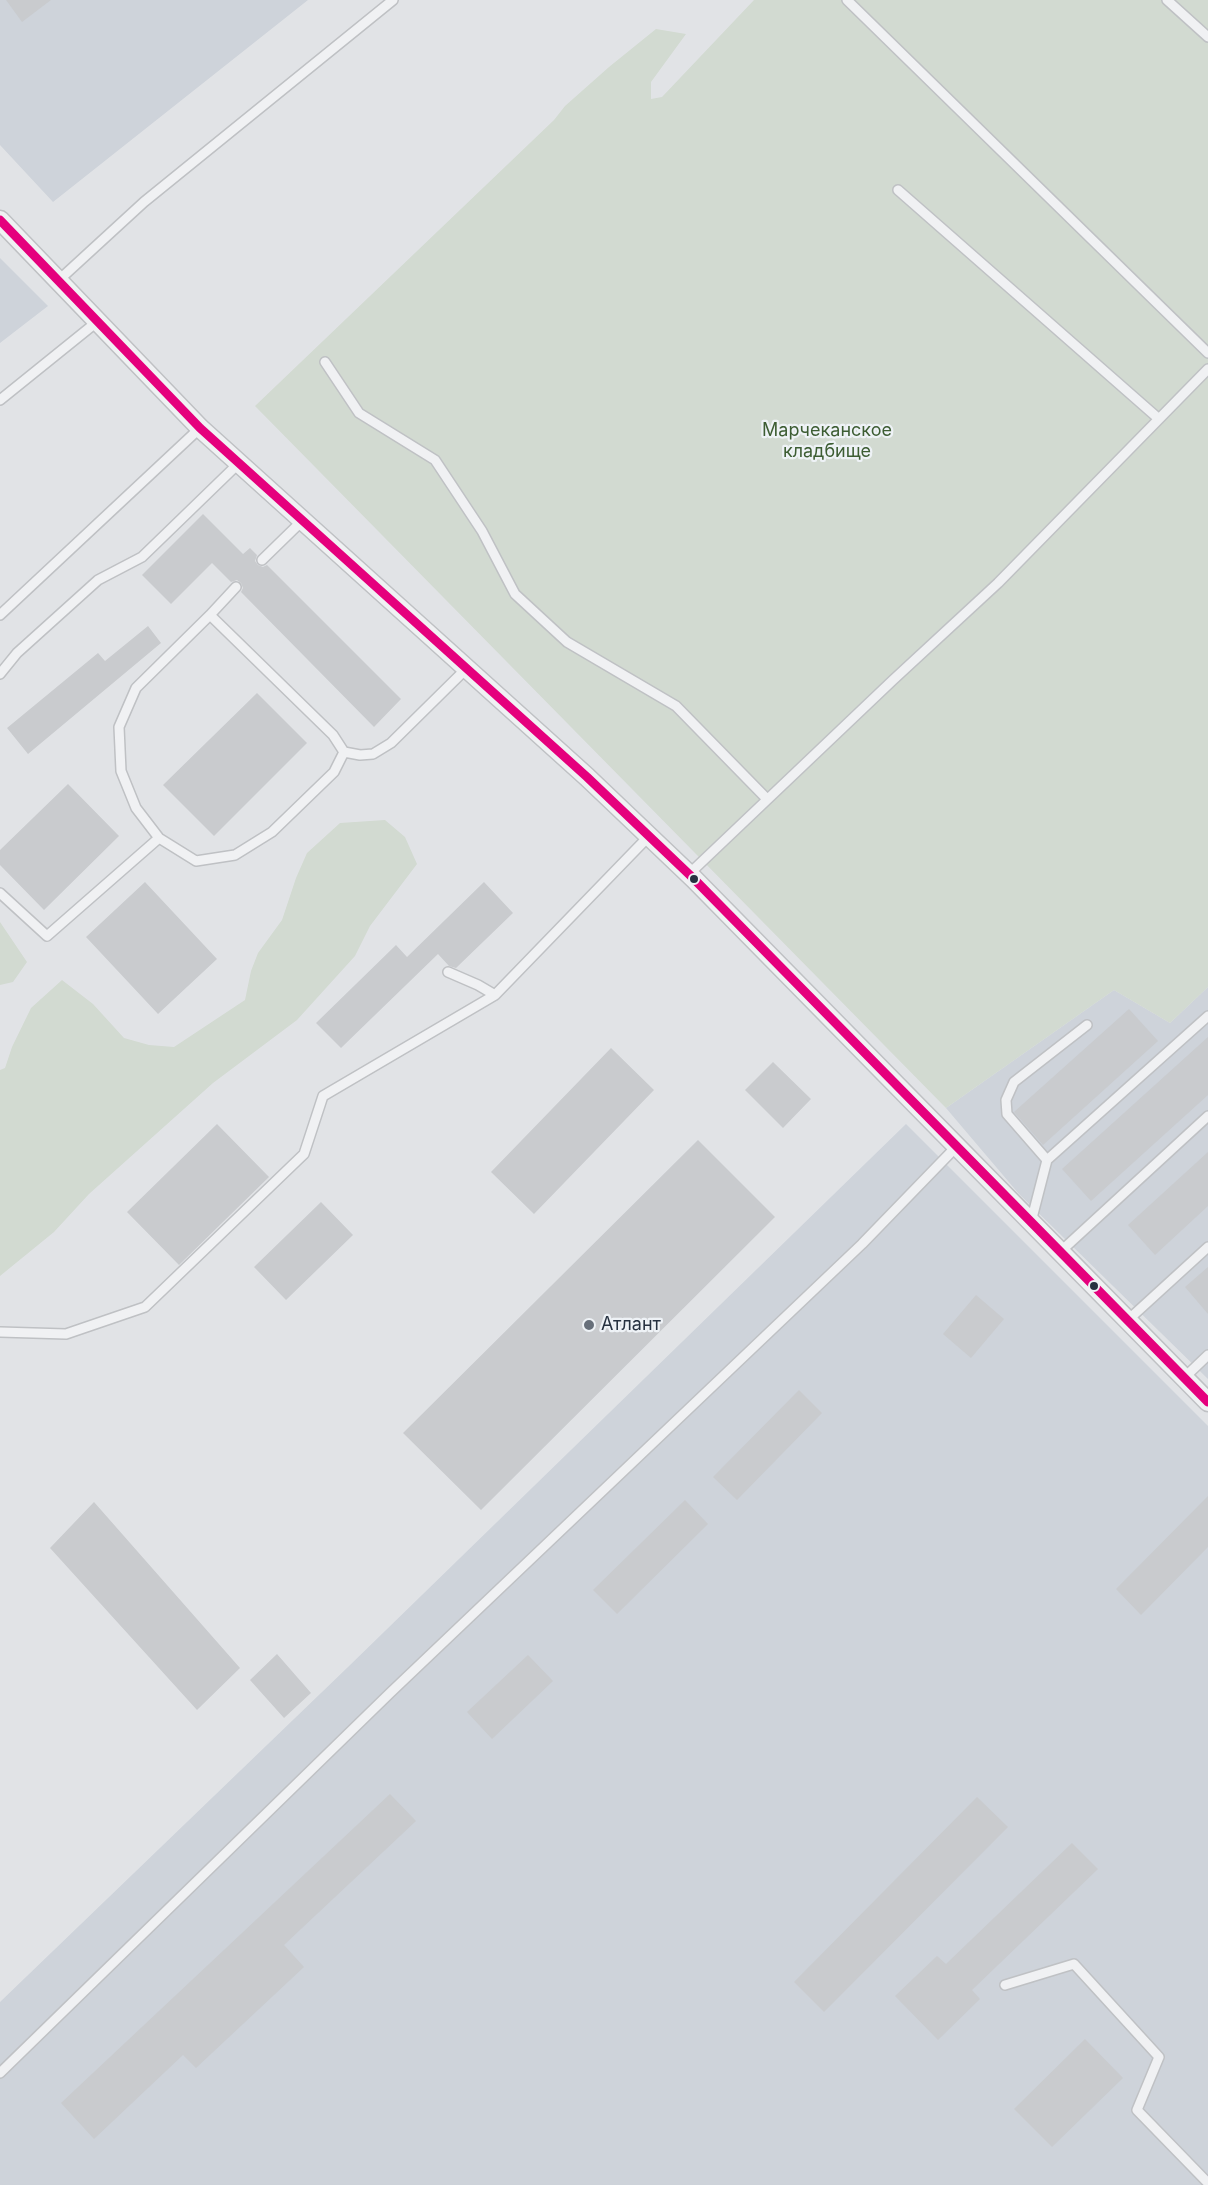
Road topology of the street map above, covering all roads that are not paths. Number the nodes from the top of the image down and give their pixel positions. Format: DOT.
graph roads {
  1 [pos="393,0"];
  2 [pos="848,0"];
  3 [pos="1167,0"];
  4 [pos="1208,37"];
  5 [pos="898,190"];
  6 [pos="0,220"];
  7 [pos="59,280"];
  8 [pos="98,321"];
  9 [pos="1208,353"];
  10 [pos="325,362"];
  11 [pos="1208,369"];
  12 [pos="0,400"];
  13 [pos="1159,419"];
  14 [pos="200,428"];
  15 [pos="239,463"];
  16 [pos="303,520"];
  17 [pos="262,560"];
  18 [pos="236,587"];
  19 [pos="0,615"];
  20 [pos="210,615"];
  21 [pos="467,668"];
  22 [pos="0,674"];
  23 [pos="344,752"];
  24 [pos="767,799"];
  25 [pos="649,836"];
  26 [pos="159,838"];
  27 [pos="689,874"];
  28 [pos="0,893"];
  29 [pos="448,972"];
  30 [pos="495,995"];
  31 [pos="1208,1016"];
  32 [pos="1087,1025"];
  33 [pos="1208,1116"];
  34 [pos="956,1148"];
  35 [pos="1047,1160"];
  36 [pos="1031,1223"];
  37 [pos="1208,1247"];
  38 [pos="1060,1252"];
  39 [pos="1128,1320"];
  40 [pos="0,1332"];
  41 [pos="1208,1355"];
  42 [pos="1185,1377"];
  43 [pos="1208,1402"];
  44 [pos="1005,1985"];
  45 [pos="0,2073"];
  46 [pos="1208,2183"];
  1 -- 7 [label="lane"];
  2 -- 9 [label="lane"];
  3 -- 4 [label="lane"];
  5 -- 13 [label="lane"];
  6 -- 7 [label="street"];
  7 -- 8 [label="street"];
  8 -- 12 [label="lane"];
  8 -- 14 [label="street"];
  10 -- 24 [label="lane"];
  11 -- 13 [label="lane"];
  13 -- 24 [label="lane"];
  14 -- 15 [label="street"];
  14 -- 19 [label="lane"];
  15 -- 16 [label="street"];
  15 -- 22 [label="lane"];
  16 -- 17 [label="lane"];
  16 -- 21 [label="street"];
  18 -- 20 [label="lane"];
  20 -- 23 [label="lane"];
  20 -- 26 [label="lane"];
  21 -- 23 [label="lane"];
  21 -- 25 [label="street"];
  23 -- 26 [label="lane"];
  24 -- 27 [label="lane"];
  25 -- 27 [label="street"];
  25 -- 30 [label="lane"];
  26 -- 28 [label="lane"];
  27 -- 34 [label="street"];
  29 -- 30 [label="lane"];
  30 -- 40 [label="lane"];
  31 -- 35 [label="lane"];
  32 -- 35 [label="lane"];
  33 -- 38 [label="lane"];
  34 -- 36 [label="street"];
  34 -- 45 [label="lane"];
  35 -- 36 [label="lane"];
  36 -- 38 [label="street"];
  37 -- 39 [label="lane"];
  38 -- 39 [label="street"];
  39 -- 42 [label="street"];
  41 -- 42 [label="lane"];
  42 -- 43 [label="street"];
  44 -- 46 [label="lane"];
}
